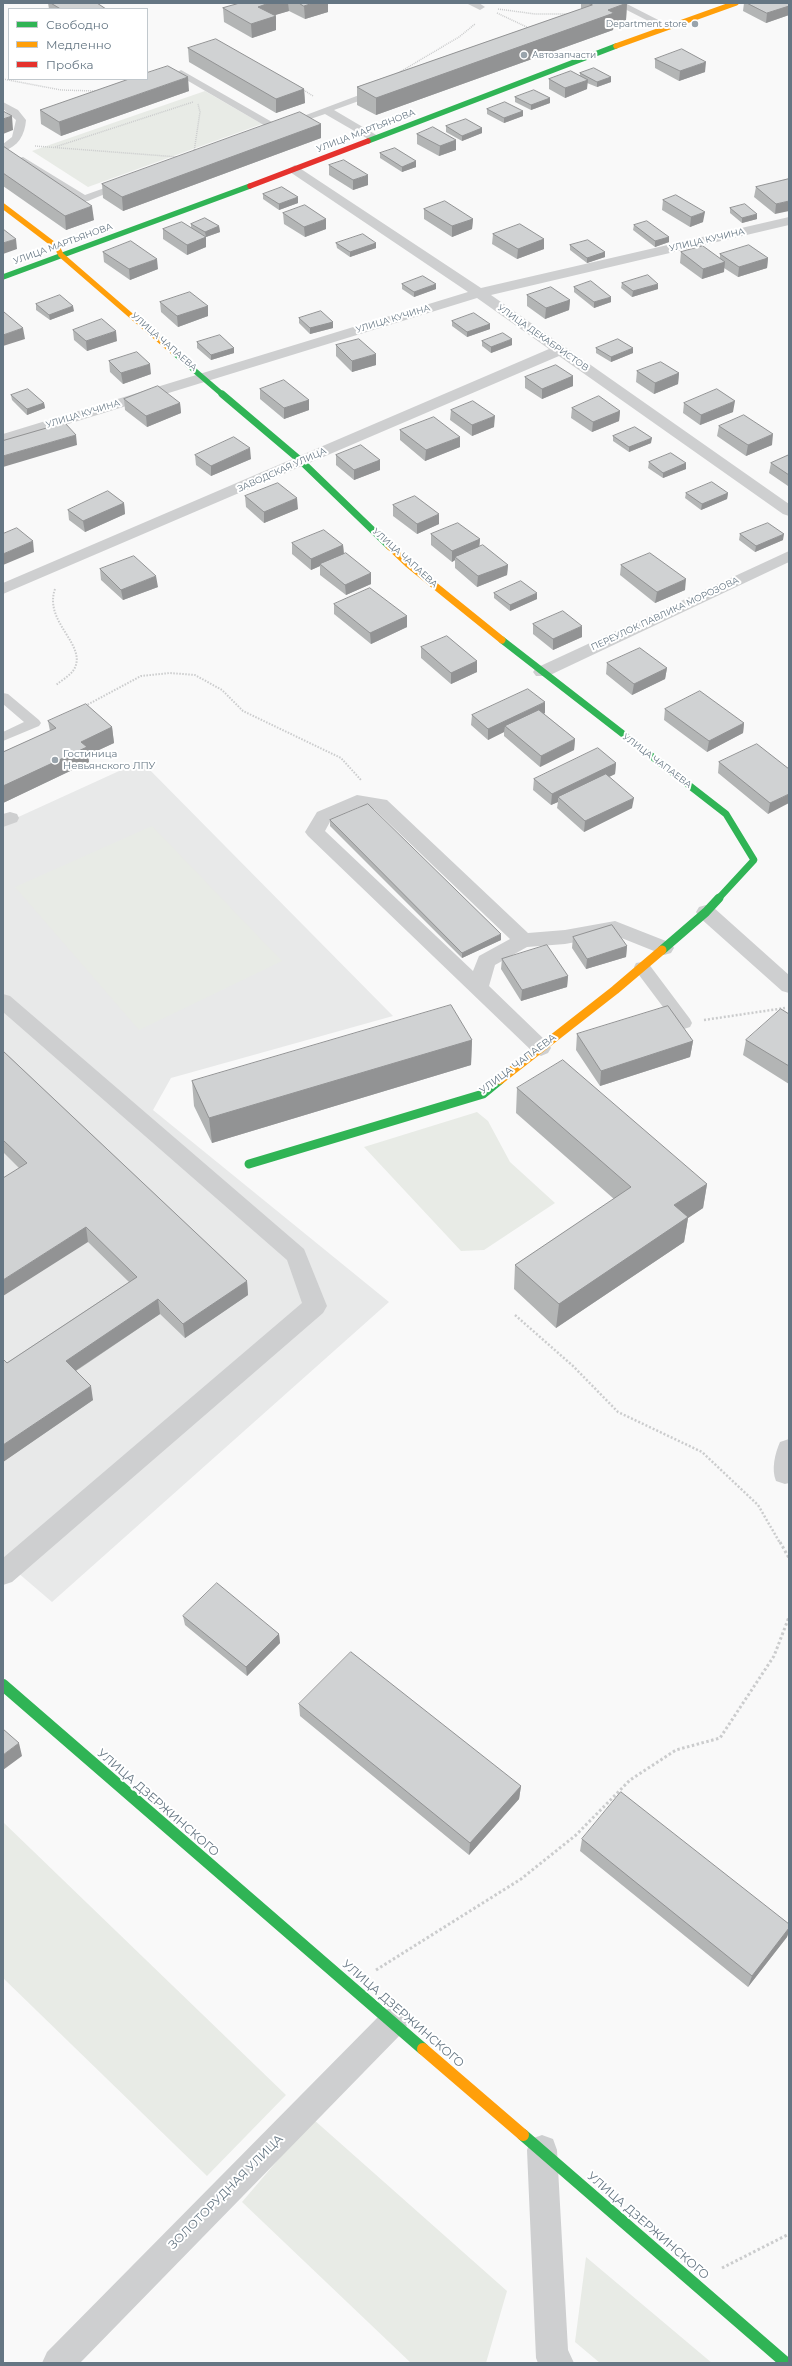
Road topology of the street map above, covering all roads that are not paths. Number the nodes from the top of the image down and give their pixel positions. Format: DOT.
graph roads {
  1 [pos="618,3"];
  2 [pos="736,3"];
  3 [pos="667,27"];
  4 [pos="181,73"];
  5 [pos="388,87"];
  6 [pos="3,105"];
  7 [pos="326,110"];
  8 [pos="275,128"];
  9 [pos="252,136"];
  10 [pos="374,138"];
  11 [pos="6,147"];
  12 [pos="296,168"];
  13 [pos="135,180"];
  14 [pos="3,206"];
  15 [pos="789,221"];
  16 [pos="62,255"];
  17 [pos="3,277"];
  18 [pos="479,293"];
  19 [pos="560,350"];
  20 [pos="204,376"];
  21 [pos="3,439"];
  22 [pos="301,461"];
  23 [pos="789,511"];
  24 [pos="789,556"];
  25 [pos="3,589"];
  26 [pos="542,672"];
  27 [pos="3,697"];
  28 [pos="3,737"];
  29 [pos="706,912"];
  30 [pos="524,940"];
  31 [pos="664,948"];
  32 [pos="642,967"];
  33 [pos="789,986"];
  34 [pos="478,988"];
  35 [pos="3,1001"];
  36 [pos="684,1023"];
  37 [pos="541,1048"];
  38 [pos="249,1164"];
  39 [pos="789,1449"];
  40 [pos="786,1474"];
  41 [pos="3,1574"];
  42 [pos="3,1685"];
  43 [pos="394,2021"];
  44 [pos="542,2150"];
  45 [pos="58,2363"];
  46 [pos="558,2363"];
  47 [pos="786,2363"];
  1 -- 3 [label="lane"];
  2 -- 3 [label="street, УЛИЦА МАРТЬЯНОВА"];
  3 -- 10 [label="street, УЛИЦА МАРТЬЯНОВА"];
  4 -- 8 [label="lane"];
  5 -- 7 [label="lane"];
  6 -- 11 [label="lane"];
  7 -- 8 [label="lane"];
  7 -- 10 [label="lane"];
  8 -- 9 [label="lane"];
  10 -- 12 [label="street, УЛИЦА МАРТЬЯНОВА"];
  11 -- 13 [label="lane"];
  12 -- 16 [label="street, УЛИЦА МАРТЬЯНОВА"];
  12 -- 18 [label="street, УЛИЦА ДЕКАБРИСТОВ"];
  14 -- 16 [label="street, УЛИЦА ЧАПАЕВА"];
  15 -- 18 [label="street, УЛИЦА КУЧИНА"];
  16 -- 17 [label="street, УЛИЦА МАРТЬЯНОВА"];
  16 -- 20 [label="street, УЛИЦА ЧАПАЕВА"];
  18 -- 19 [label="street, УЛИЦА ДЕКАБРИСТОВ"];
  18 -- 20 [label="street, УЛИЦА КУЧИНА"];
  19 -- 22 [label="street, ЗАВОДСКАЯ УЛИЦА"];
  19 -- 23 [label="street, УЛИЦА ДЕКАБРИСТОВ"];
  20 -- 21 [label="street, УЛИЦА КУЧИНА"];
  20 -- 22 [label="street, УЛИЦА ЧАПАЕВА"];
  22 -- 25 [label="street, ЗАВОДСКАЯ УЛИЦА"];
  22 -- 26 [label="street, УЛИЦА ЧАПАЕВА"];
  24 -- 26 [label="street, ПЕРЕУЛОК ПАВЛИКА МОРОЗОВА"];
  26 -- 29 [label="street, УЛИЦА ЧАПАЕВА"];
  27 -- 28 [label="lane"];
  29 -- 31 [label="street, УЛИЦА ЧАПАЕВА"];
  29 -- 33 [label="street"];
  30 -- 31 [label="street"];
  30 -- 34 [label="street"];
  30 -- 34 [label="street"];
  31 -- 32 [label="street, УЛИЦА ЧАПАЕВА"];
  32 -- 36 [label="lane"];
  32 -- 37 [label="street, УЛИЦА ЧАПАЕВА"];
  34 -- 37 [label="street"];
  35 -- 41 [label="street"];
  37 -- 38 [label="street, УЛИЦА ЧАПАЕВА"];
  39 -- 40 [label="street"];
  42 -- 43 [label="street, УЛИЦА ДЗЕРЖИНСКОГО"];
  43 -- 44 [label="street, УЛИЦА ДЗЕРЖИНСКОГО"];
  43 -- 45 [label="street, ЗОЛОТОРУДНАЯ УЛИЦА"];
  44 -- 46 [label="street"];
  44 -- 47 [label="street, УЛИЦА ДЗЕРЖИНСКОГО"];
}
